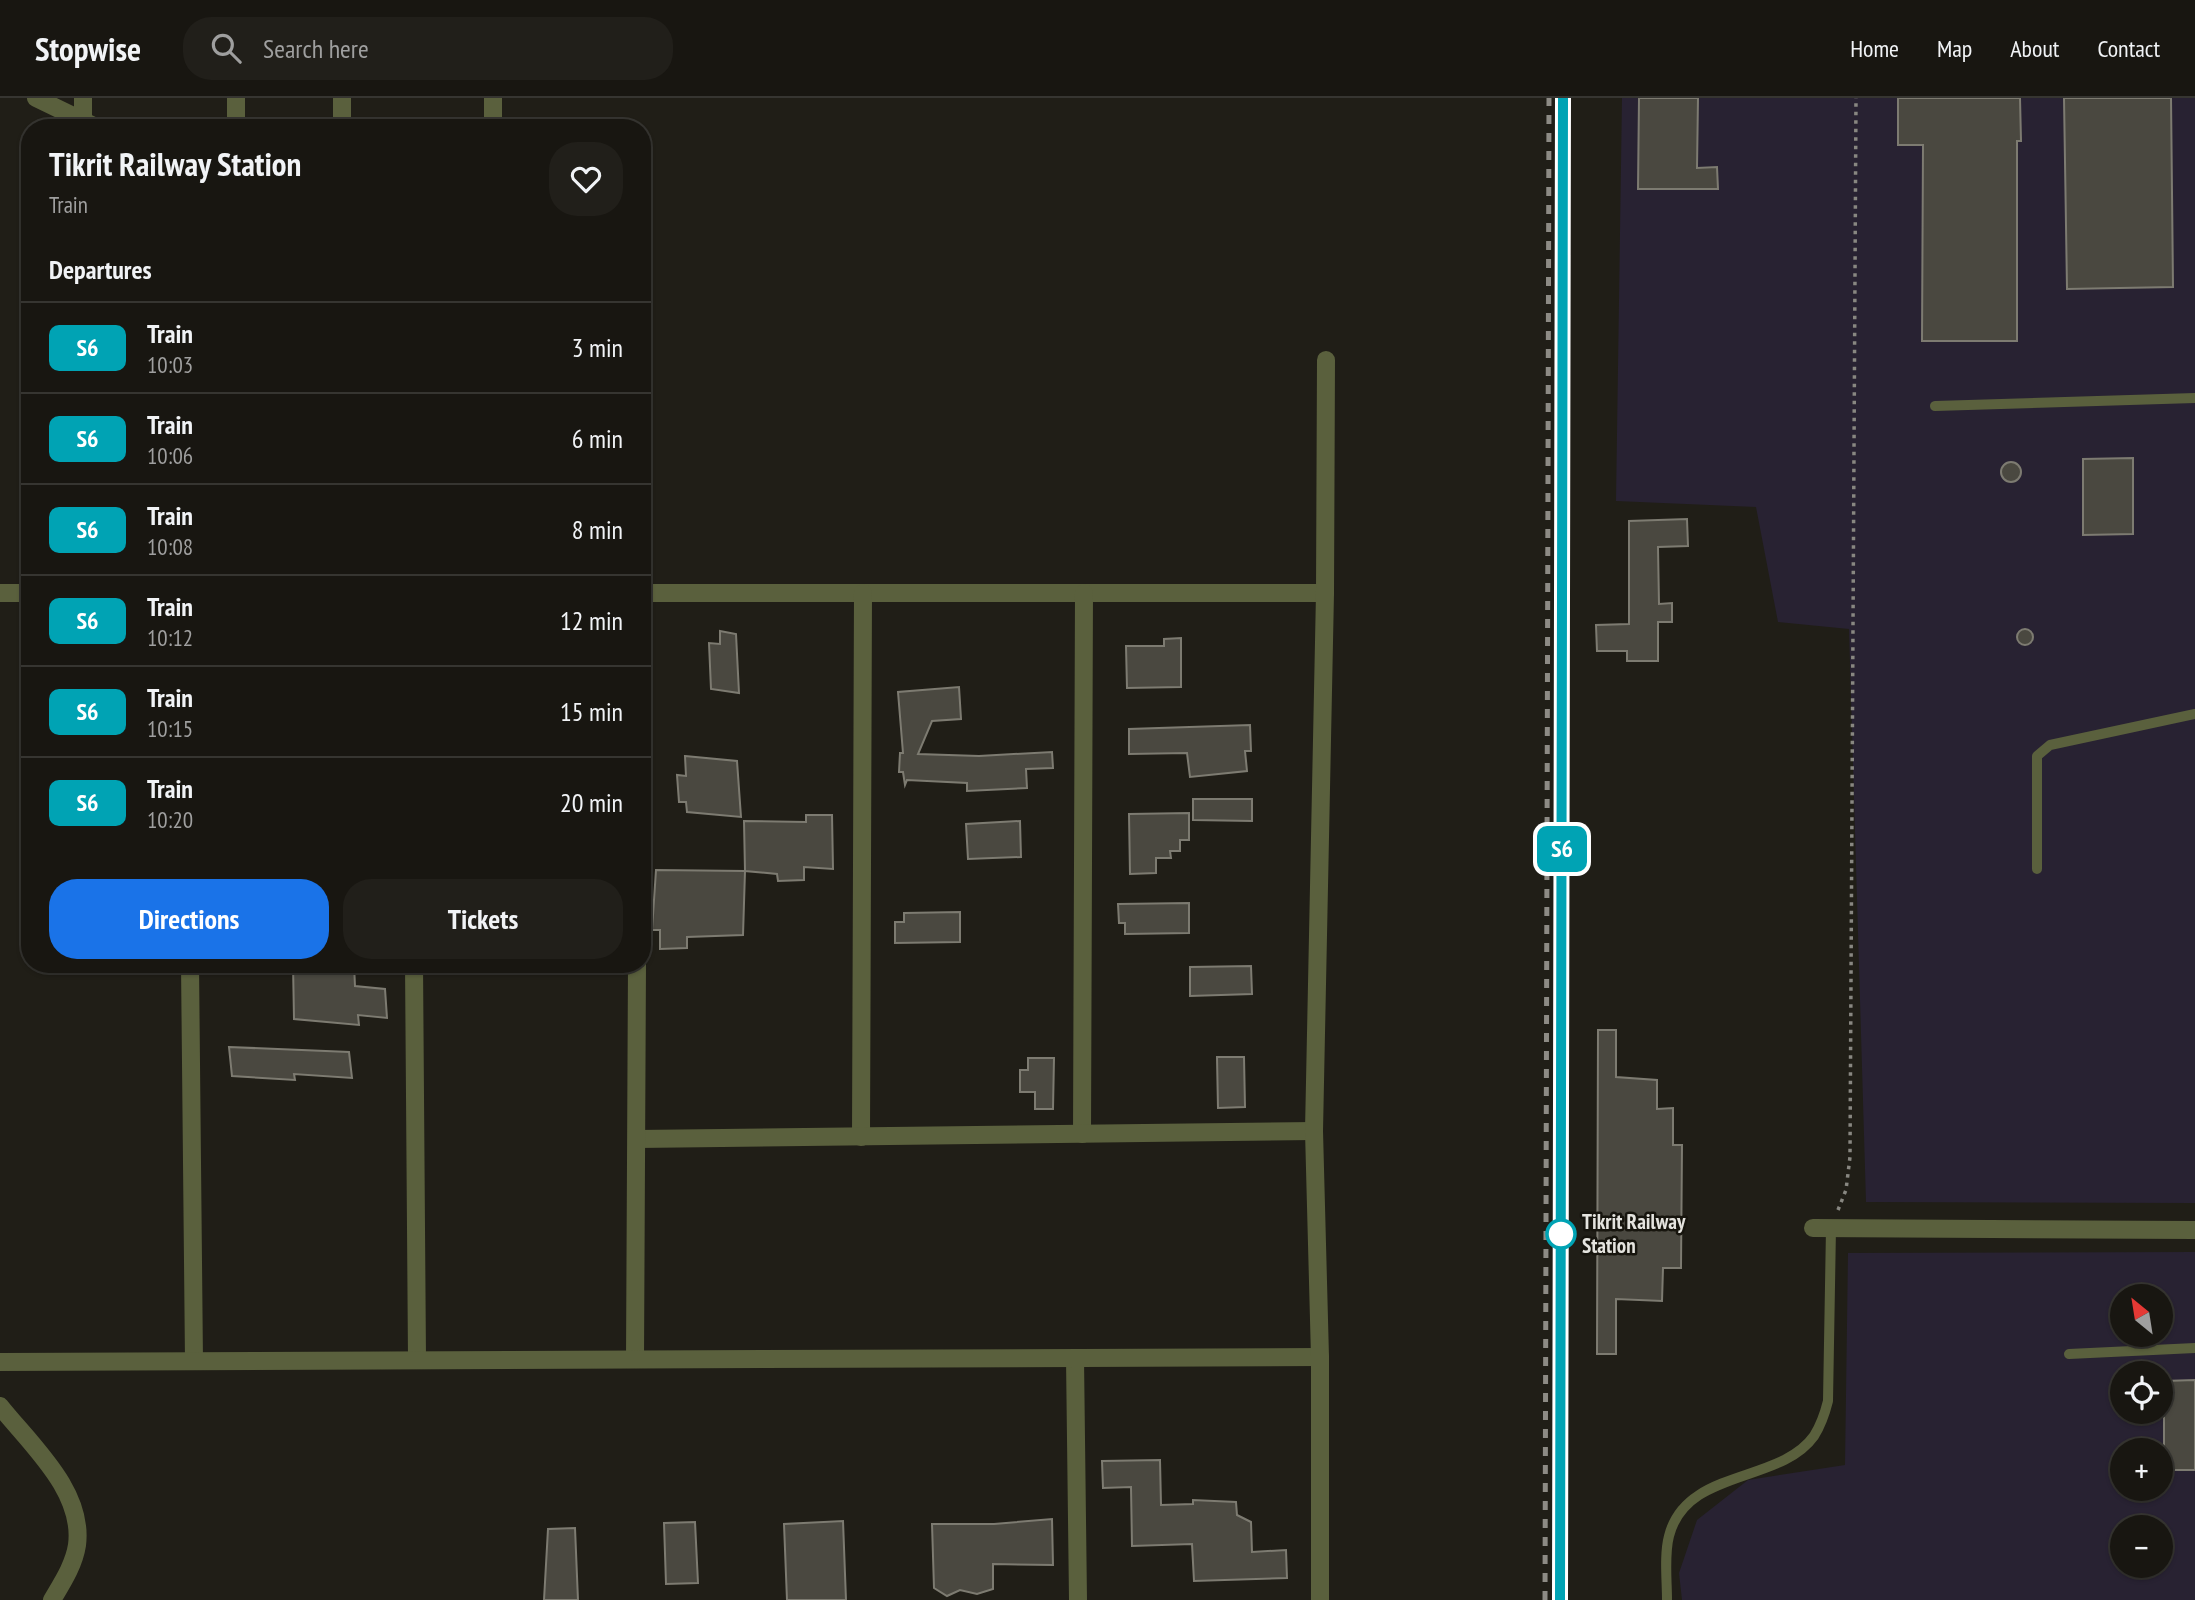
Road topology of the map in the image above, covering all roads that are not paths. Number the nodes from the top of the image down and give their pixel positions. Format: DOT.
graph roads {
  1 [pos="36,98"];
  2 [pos="83,98"];
  3 [pos="236,98"];
  4 [pos="342,98"];
  5 [pos="493,98"];
  6 [pos="80,119"];
  7 [pos="89,119"];
  8 [pos="236,119"];
  9 [pos="342,119"];
  10 [pos="493,119"];
  11 [pos="1326,360"];
  12 [pos="2195,398"];
  13 [pos="1935,406"];
  14 [pos="0,593"];
  15 [pos="21,593"];
  16 [pos="651,593"];
  17 [pos="863,593"];
  18 [pos="1084,593"];
  19 [pos="1325,593"];
  20 [pos="2195,714"];
  21 [pos="2037,869"];
  22 [pos="190,973"];
  23 [pos="414,973"];
  24 [pos="637,973"];
  25 [pos="1314,1131"];
  26 [pos="1082,1134"];
  27 [pos="861,1137"];
  28 [pos="637,1139"];
  29 [pos="1821,1228"];
  30 [pos="2195,1230"];
  31 [pos="2195,1348"];
  32 [pos="2069,1353"];
  33 [pos="1320,1357"];
  34 [pos="1075,1358"];
  35 [pos="417,1359"];
  36 [pos="635,1359"];
  37 [pos="194,1361"];
  38 [pos="0,1362"];
  39 [pos="0,1406"];
  40 [pos="52,1600"];
  41 [pos="1078,1600"];
  42 [pos="1320,1600"];
  43 [pos="1667,1600"];
  1 -- 6 [label="street"];
  2 -- 7 [label="street"];
  3 -- 8 [label="street"];
  4 -- 9 [label="street"];
  5 -- 10 [label="street"];
  11 -- 19 [label="street"];
  12 -- 13 [label="lane"];
  14 -- 15 [label="street"];
  16 -- 17 [label="street"];
  17 -- 18 [label="street"];
  17 -- 27 [label="street"];
  18 -- 19 [label="street"];
  18 -- 26 [label="street"];
  19 -- 25 [label="street"];
  20 -- 21 [label="lane"];
  22 -- 37 [label="street"];
  23 -- 35 [label="street"];
  24 -- 28 [label="street"];
  25 -- 26 [label="street"];
  25 -- 33 [label="street"];
  26 -- 27 [label="street"];
  27 -- 28 [label="street"];
  28 -- 36 [label="street"];
  29 -- 30 [label="street"];
  29 -- 43 [label="lane"];
  31 -- 32 [label="lane"];
  33 -- 34 [label="street"];
  33 -- 42 [label="street"];
  34 -- 36 [label="street"];
  34 -- 41 [label="street"];
  35 -- 36 [label="street"];
  35 -- 37 [label="street"];
  37 -- 38 [label="street"];
  39 -- 40 [label="street"];
}
